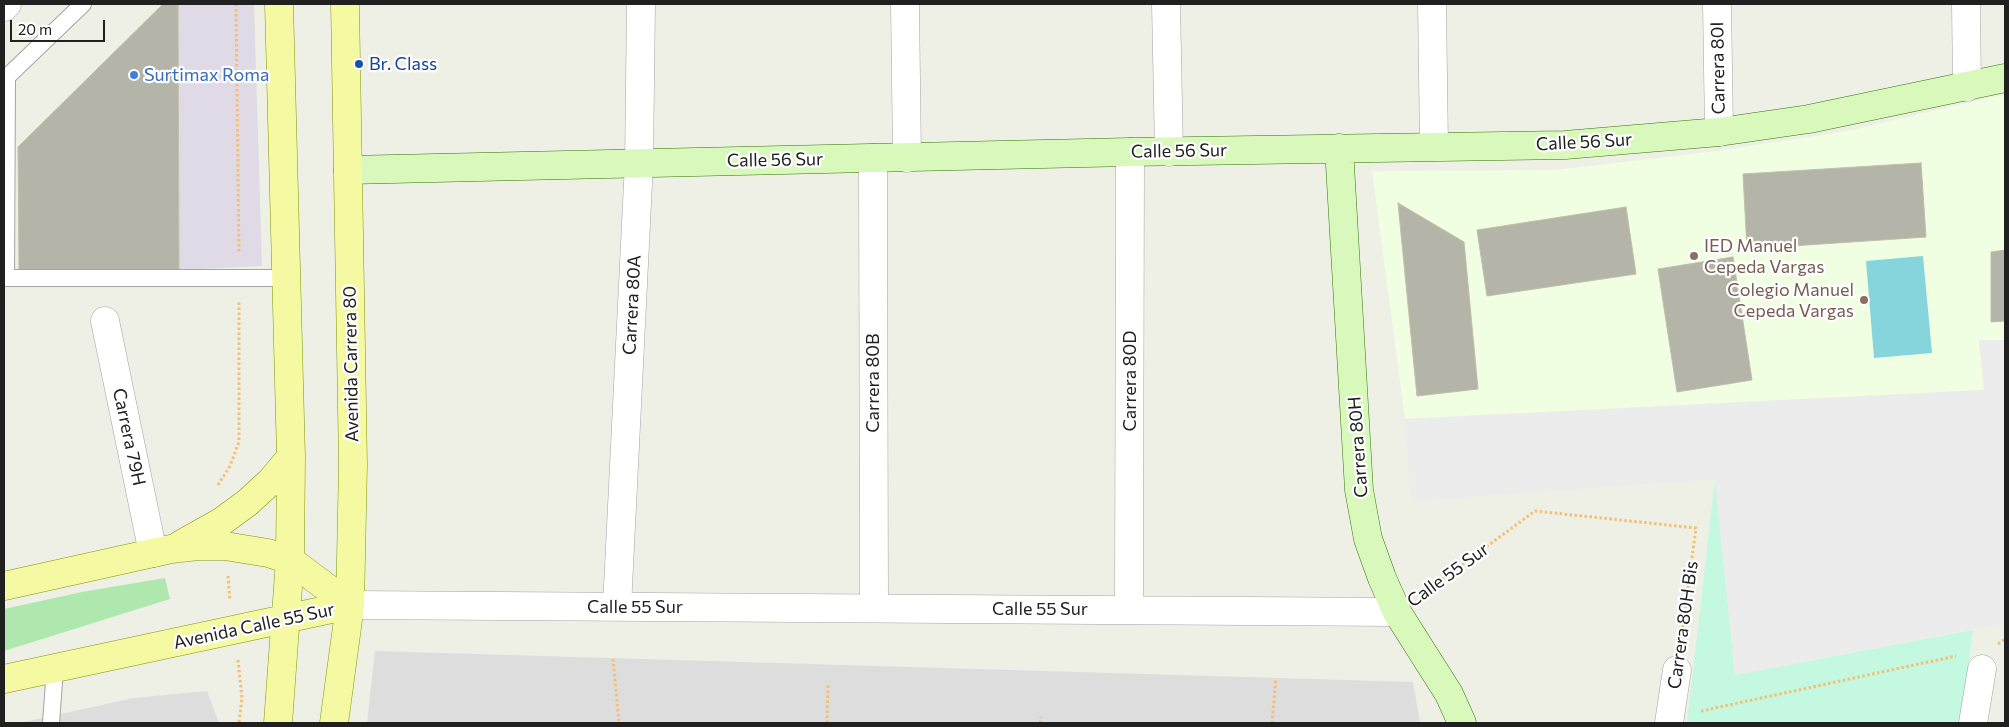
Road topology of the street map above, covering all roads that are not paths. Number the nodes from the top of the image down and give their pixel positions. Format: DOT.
graph roads {
  1 [pos="7,4"];
  2 [pos="83,4"];
  3 [pos="280,4"];
  4 [pos="345,4"];
  5 [pos="641,4"];
  6 [pos="905,4"];
  7 [pos="1166,4"];
  8 [pos="1432,4"];
  9 [pos="1717,4"];
  10 [pos="1966,4"];
  11 [pos="4,7"];
  12 [pos="2005,78"];
  13 [pos="1967,87"];
  14 [pos="1719,132"];
  15 [pos="1434,146"];
  16 [pos="1339,148"];
  17 [pos="1130,152"];
  18 [pos="1168,152"];
  19 [pos="873,158"];
  20 [pos="907,158"];
  21 [pos="639,163"];
  22 [pos="348,170"];
  23 [pos="287,278"];
  24 [pos="105,321"];
  25 [pos="291,457"];
  26 [pos="162,551"];
  27 [pos="290,560"];
  28 [pos="4,586"];
  29 [pos="350,605"];
  30 [pos="616,607"];
  31 [pos="874,608"];
  32 [pos="1129,610"];
  33 [pos="1397,612"];
  34 [pos="286,619"];
  35 [pos="1973,662"];
  36 [pos="55,668"];
  37 [pos="1677,670"];
  38 [pos="4,679"];
  39 [pos="1670,720"];
  40 [pos="50,723"];
  41 [pos="278,723"];
  42 [pos="334,723"];
  43 [pos="1462,723"];
  44 [pos="1973,723"];
  1 -- 11 [label="street"];
  2 -- 23 [label="lane"];
  3 -- 23 [label="main road"];
  4 -- 22 [label="main road, Avenida Carrera 80"];
  5 -- 21 [label="street, Carrera 80A"];
  6 -- 20 [label="street"];
  7 -- 18 [label="street"];
  8 -- 15 [label="street"];
  9 -- 14 [label="street, Carrera 80I"];
  10 -- 13 [label="street"];
  12 -- 13 [label="street, Calle 56 Sur"];
  13 -- 14 [label="street, Calle 56 Sur"];
  14 -- 15 [label="street, Calle 56 Sur"];
  15 -- 16 [label="street, Calle 56 Sur"];
  16 -- 18 [label="street, Calle 56 Sur"];
  16 -- 33 [label="street, Carrera 80H"];
  17 -- 18 [label="street, Calle 56 Sur"];
  17 -- 20 [label="street, Calle 56 Sur"];
  17 -- 32 [label="street, Carrera 80D"];
  19 -- 20 [label="street, Calle 56 Sur"];
  19 -- 21 [label="street, Calle 56 Sur"];
  19 -- 31 [label="street, Carrera 80B"];
  21 -- 22 [label="street, Calle 56 Sur"];
  21 -- 30 [label="street, Carrera 80A"];
  22 -- 29 [label="main road, Avenida Carrera 80"];
  23 -- 25 [label="main road"];
  24 -- 26 [label="street, Carrera 79H"];
  25 -- 26 [label="main road"];
  25 -- 27 [label="main road"];
  26 -- 27 [label="main road, Avenida Calle 55 Sur"];
  26 -- 28 [label="main road, Avenida Calle 55 Sur"];
  27 -- 29 [label="main road, Avenida Calle 55 Sur"];
  27 -- 34 [label="main road"];
  29 -- 30 [label="street, Calle 55 Sur"];
  29 -- 34 [label="main road, Avenida Calle 55 Sur"];
  29 -- 42 [label="main road, Avenida Carrera 80"];
  30 -- 31 [label="street, Calle 55 Sur"];
  31 -- 32 [label="street, Calle 55 Sur"];
  32 -- 33 [label="street, Calle 55 Sur"];
  33 -- 43 [label="street, Carrera 80H"];
  34 -- 36 [label="main road, Avenida Calle 55 Sur"];
  34 -- 41 [label="main road"];
  35 -- 44 [label="street"];
  36 -- 38 [label="main road, Avenida Calle 55 Sur"];
  36 -- 40 [label="lane"];
  37 -- 39 [label="street, Carrera 80H Bis"];
}
